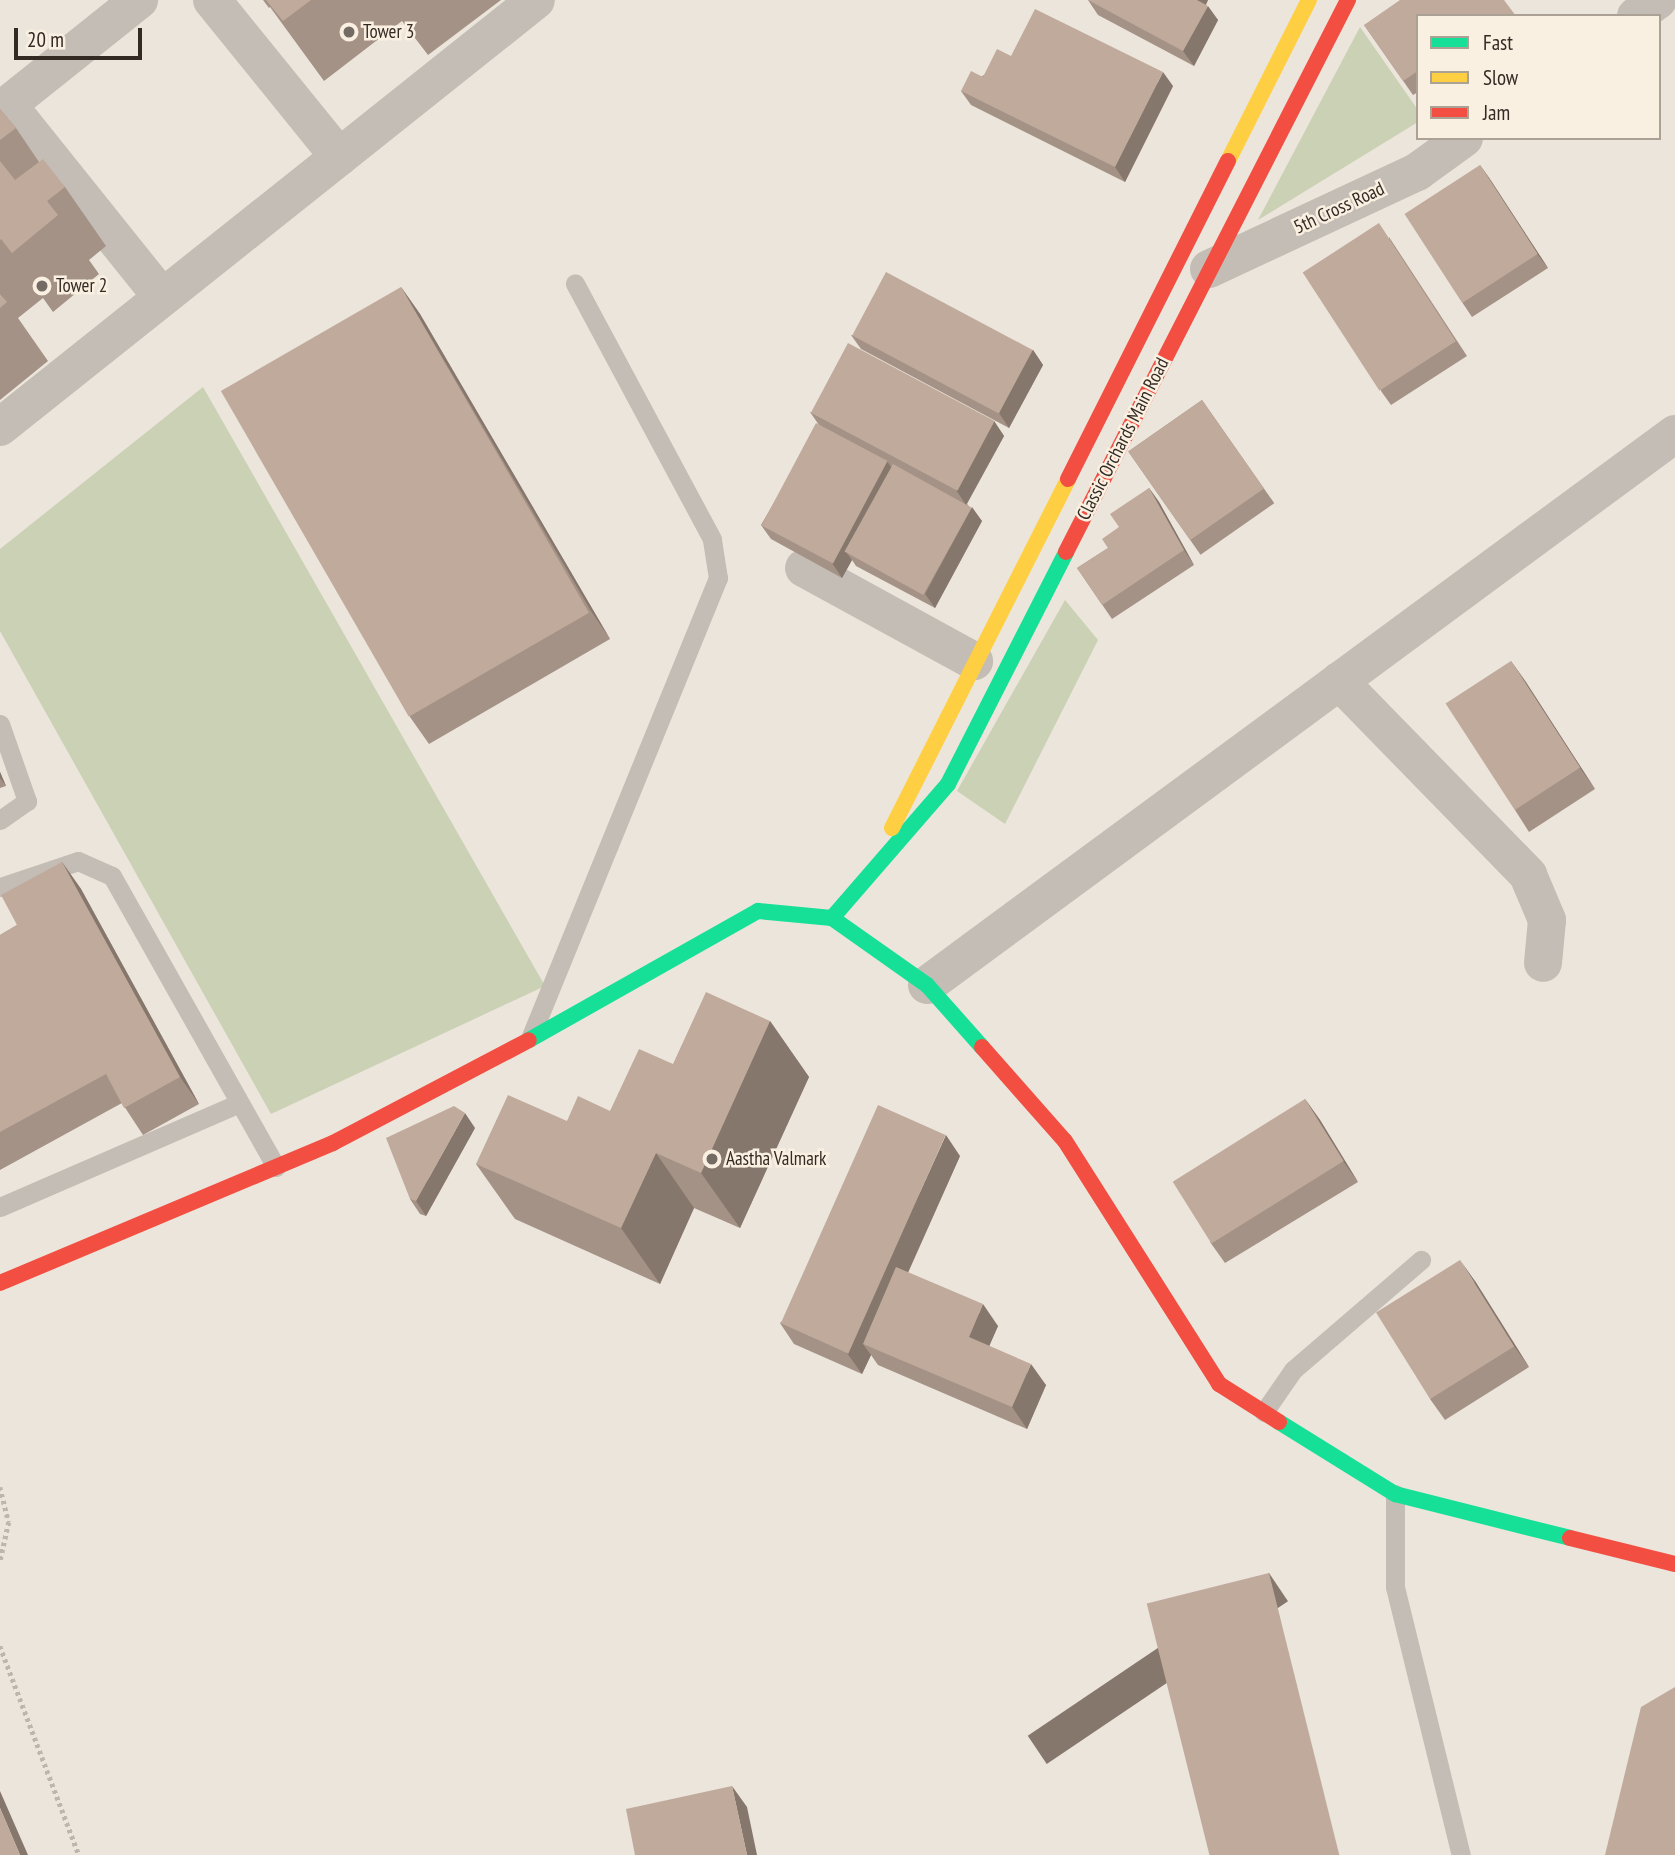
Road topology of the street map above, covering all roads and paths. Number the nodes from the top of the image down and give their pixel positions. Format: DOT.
graph roads {
  1 [pos="139,0"];
  2 [pos="212,0"];
  3 [pos="536,0"];
  4 [pos="1310,0"];
  5 [pos="1348,0"];
  6 [pos="1658,0"];
  7 [pos="1639,14"];
  8 [pos="4,108"];
  9 [pos="1461,140"];
  10 [pos="339,157"];
  11 [pos="1209,269"];
  12 [pos="575,283"];
  13 [pos="162,297"];
  14 [pos="0,427"];
  15 [pos="1675,434"];
  16 [pos="804,568"];
  17 [pos="974,661"];
  18 [pos="1339,681"];
  19 [pos="0,724"];
  20 [pos="0,820"];
  21 [pos="876,862"];
  22 [pos="0,887"];
  23 [pos="832,918"];
  24 [pos="1543,964"];
  25 [pos="927,985"];
  26 [pos="529,1041"];
  27 [pos="239,1103"];
  28 [pos="276,1167"];
  29 [pos="0,1207"];
  30 [pos="1421,1260"];
  31 [pos="0,1283"];
  32 [pos="1264,1412"];
  33 [pos="0,1487"];
  34 [pos="1395,1494"];
  35 [pos="0,1562"];
  36 [pos="1675,1564"];
  37 [pos="0,1646"];
  38 [pos="79,1855"];
  39 [pos="1461,1855"];
  1 -- 8 [label="street"];
  2 -- 10 [label="street"];
  3 -- 10 [label="street"];
  4 -- 17 [label="street, Classic Orchards Main Road"];
  5 -- 11 [label="street, Classic Orchards Main Road"];
  6 -- 7 [label="street"];
  8 -- 13 [label="street"];
  9 -- 11 [label="street, 5th Cross Road"];
  10 -- 13 [label="street"];
  11 -- 21 [label="street, Classic Orchards Main Road"];
  12 -- 26 [label="lane"];
  13 -- 14 [label="street"];
  15 -- 18 [label="street"];
  16 -- 17 [label="street"];
  17 -- 21 [label="street, Classic Orchards Main Road"];
  18 -- 24 [label="street"];
  18 -- 25 [label="street"];
  19 -- 20 [label="lane"];
  21 -- 23 [label="street, Classic Orchards Main Road"];
  22 -- 27 [label="lane"];
  23 -- 25 [label="street"];
  23 -- 26 [label="street"];
  25 -- 32 [label="street"];
  26 -- 28 [label="street"];
  27 -- 28 [label="lane"];
  27 -- 29 [label="lane"];
  28 -- 31 [label="street"];
  30 -- 32 [label="lane"];
  32 -- 34 [label="street"];
  33 -- 35 [label="path"];
  34 -- 36 [label="street"];
  34 -- 39 [label="lane"];
  37 -- 38 [label="path"];
}
